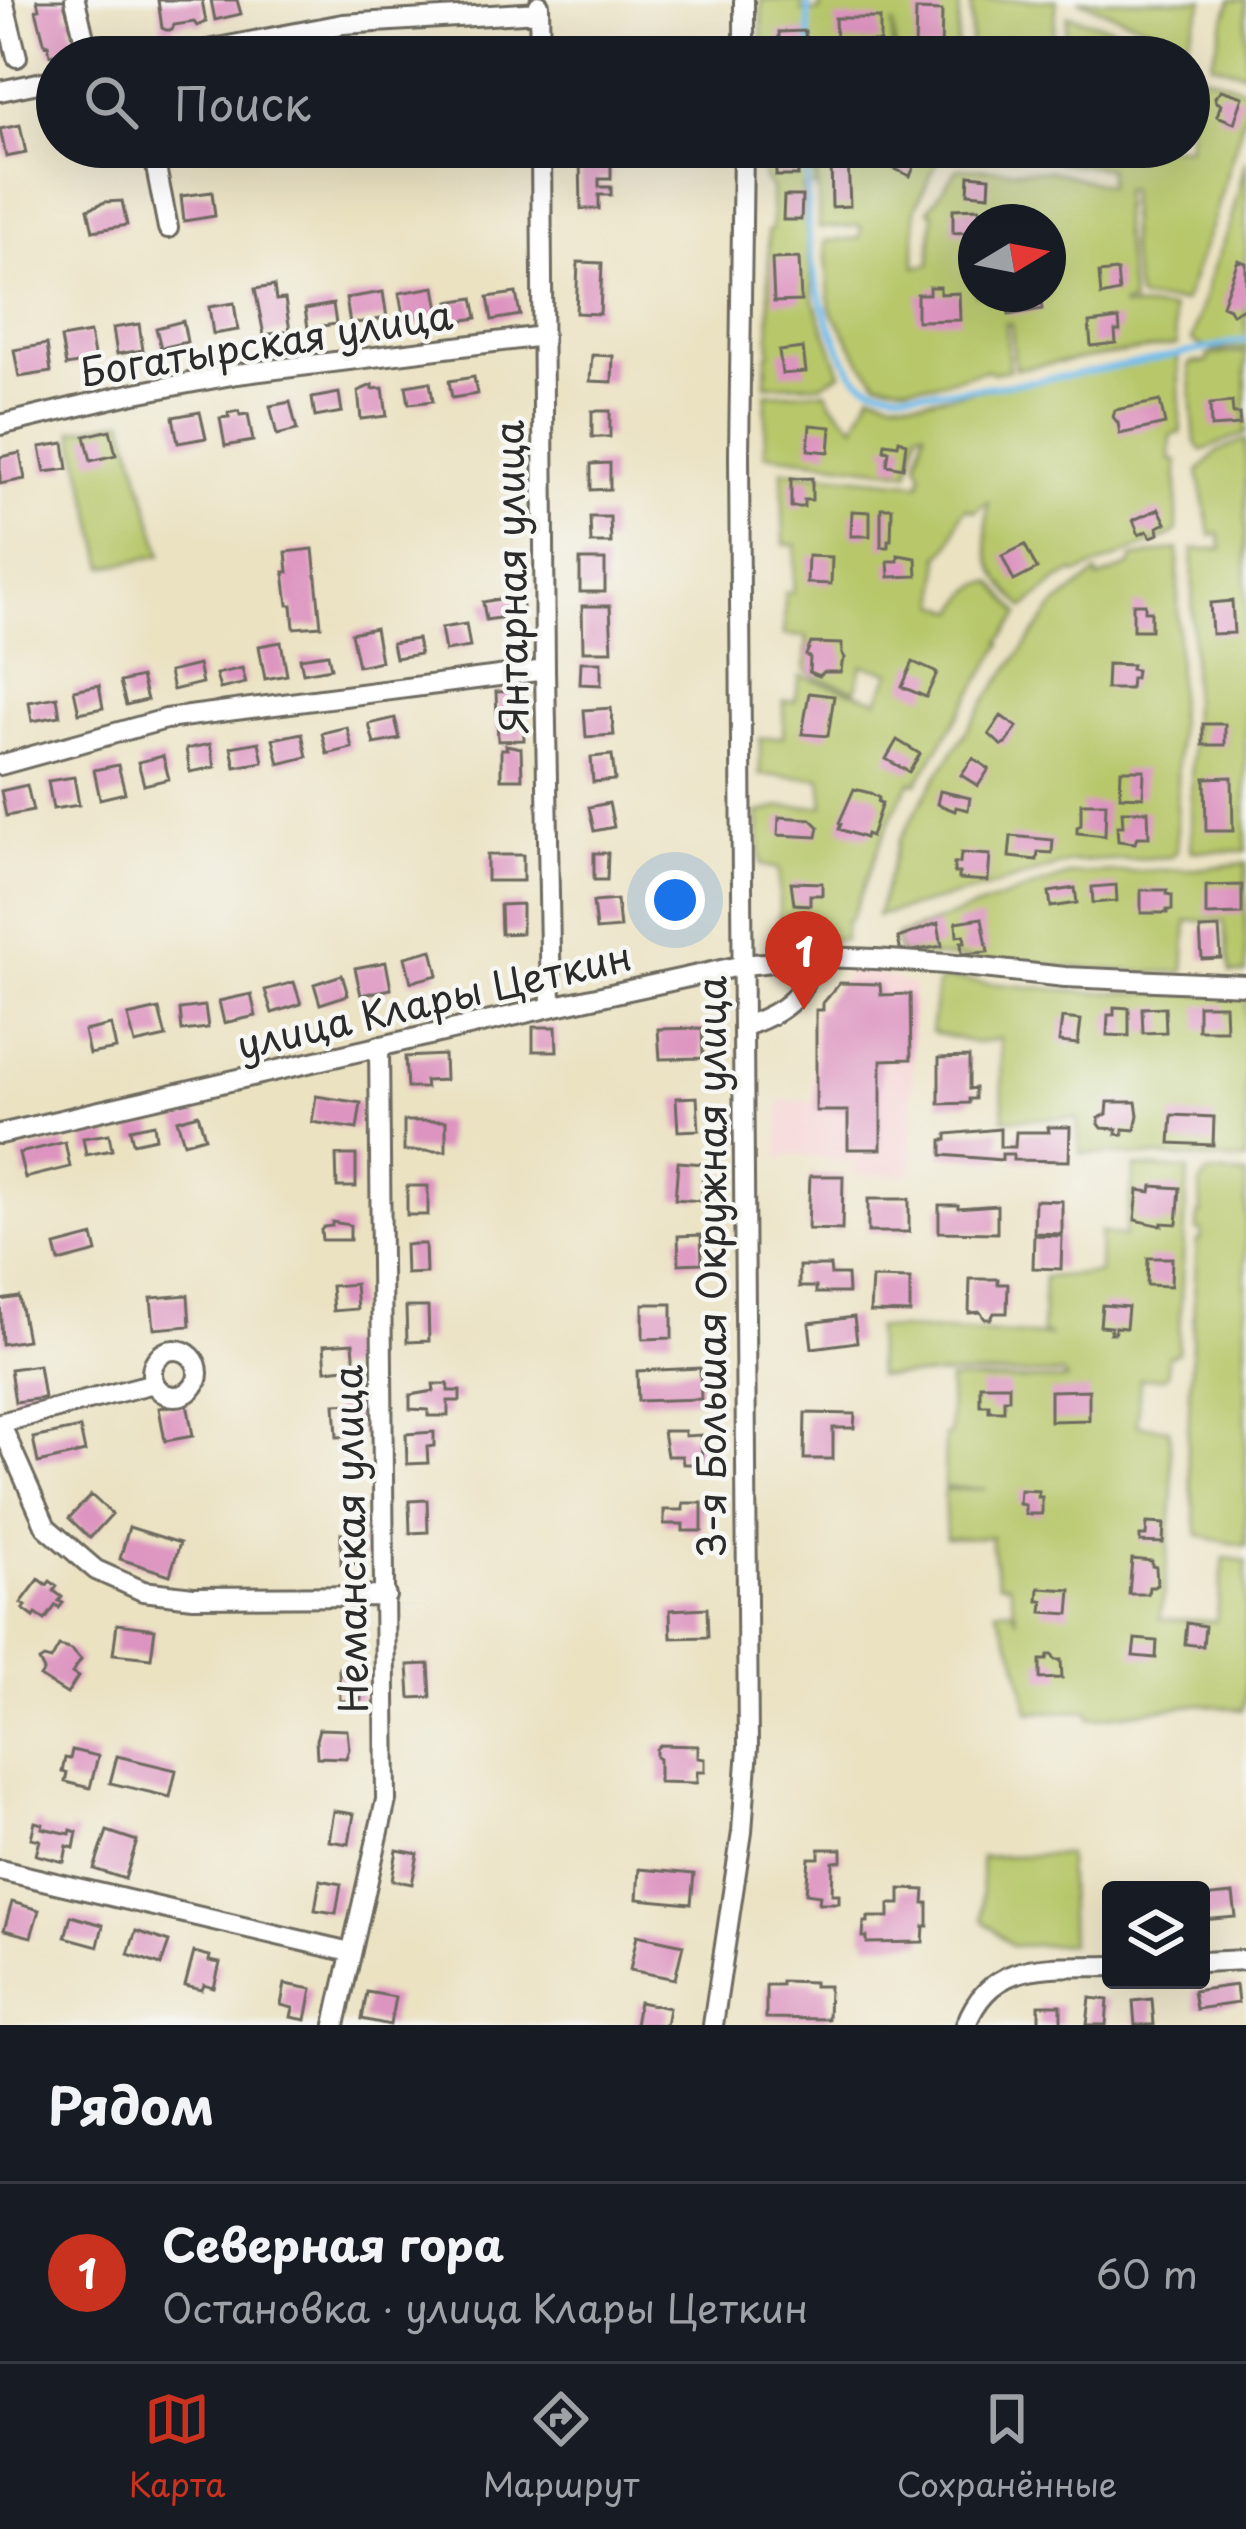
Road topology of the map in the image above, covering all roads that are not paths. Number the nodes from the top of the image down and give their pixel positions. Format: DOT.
graph roads {
  1 [pos="3,0"];
  2 [pos="75,0"];
  3 [pos="744,0"];
  4 [pos="539,6"];
  5 [pos="84,36"];
  6 [pos="281,36"];
  7 [pos="540,36"];
  8 [pos="744,36"];
  9 [pos="17,57"];
  10 [pos="36,83"];
  11 [pos="0,91"];
  12 [pos="156,168"];
  13 [pos="541,168"];
  14 [pos="742,168"];
  15 [pos="168,228"];
  16 [pos="543,336"];
  17 [pos="0,425"];
  18 [pos="545,670"];
  19 [pos="0,765"];
  20 [pos="807,959"];
  21 [pos="744,965"];
  22 [pos="1246,985"];
  23 [pos="551,1006"];
  24 [pos="745,1026"];
  25 [pos="379,1046"];
  26 [pos="0,1134"];
  27 [pos="154,1383"];
  28 [pos="0,1423"];
  29 [pos="386,1596"];
  30 [pos="0,1870"];
  31 [pos="350,1952"];
  32 [pos="1246,1960"];
  33 [pos="1210,1961"];
  34 [pos="1102,1966"];
  35 [pos="335,2025"];
  36 [pos="713,2025"];
  37 [pos="966,2025"];
  1 -- 9 [label="street"];
  2 -- 5 [label="street"];
  3 -- 8 [label="street"];
  4 -- 6 [label="street"];
  4 -- 7 [label="street"];
  10 -- 11 [label="street"];
  12 -- 15 [label="street"];
  13 -- 16 [label="street, Янтарная улица"];
  14 -- 21 [label="street, 3-я Большая Окружная улица"];
  16 -- 17 [label="street, Богатырская улица"];
  16 -- 18 [label="street, Янтарная улица"];
  18 -- 19 [label="street"];
  18 -- 23 [label="street, Янтарная улица"];
  20 -- 21 [label="street, улица Клары Цеткин"];
  20 -- 22 [label="street, улица Клары Цеткин"];
  20 -- 24 [label="street"];
  21 -- 23 [label="street, улица Клары Цеткин"];
  21 -- 24 [label="street, 3-я Большая Окружная улица"];
  23 -- 25 [label="street, улица Клары Цеткин"];
  24 -- 36 [label="street, 3-я Большая Окружная улица"];
  25 -- 26 [label="street, улица Клары Цеткин"];
  25 -- 29 [label="street, Неманская улица"];
  27 -- 28 [label="street"];
  28 -- 29 [label="street"];
  29 -- 31 [label="street, Неманская улица"];
  30 -- 31 [label="street"];
  31 -- 35 [label="street, Неманская улица"];
  32 -- 33 [label="street"];
  34 -- 37 [label="street"];
}
